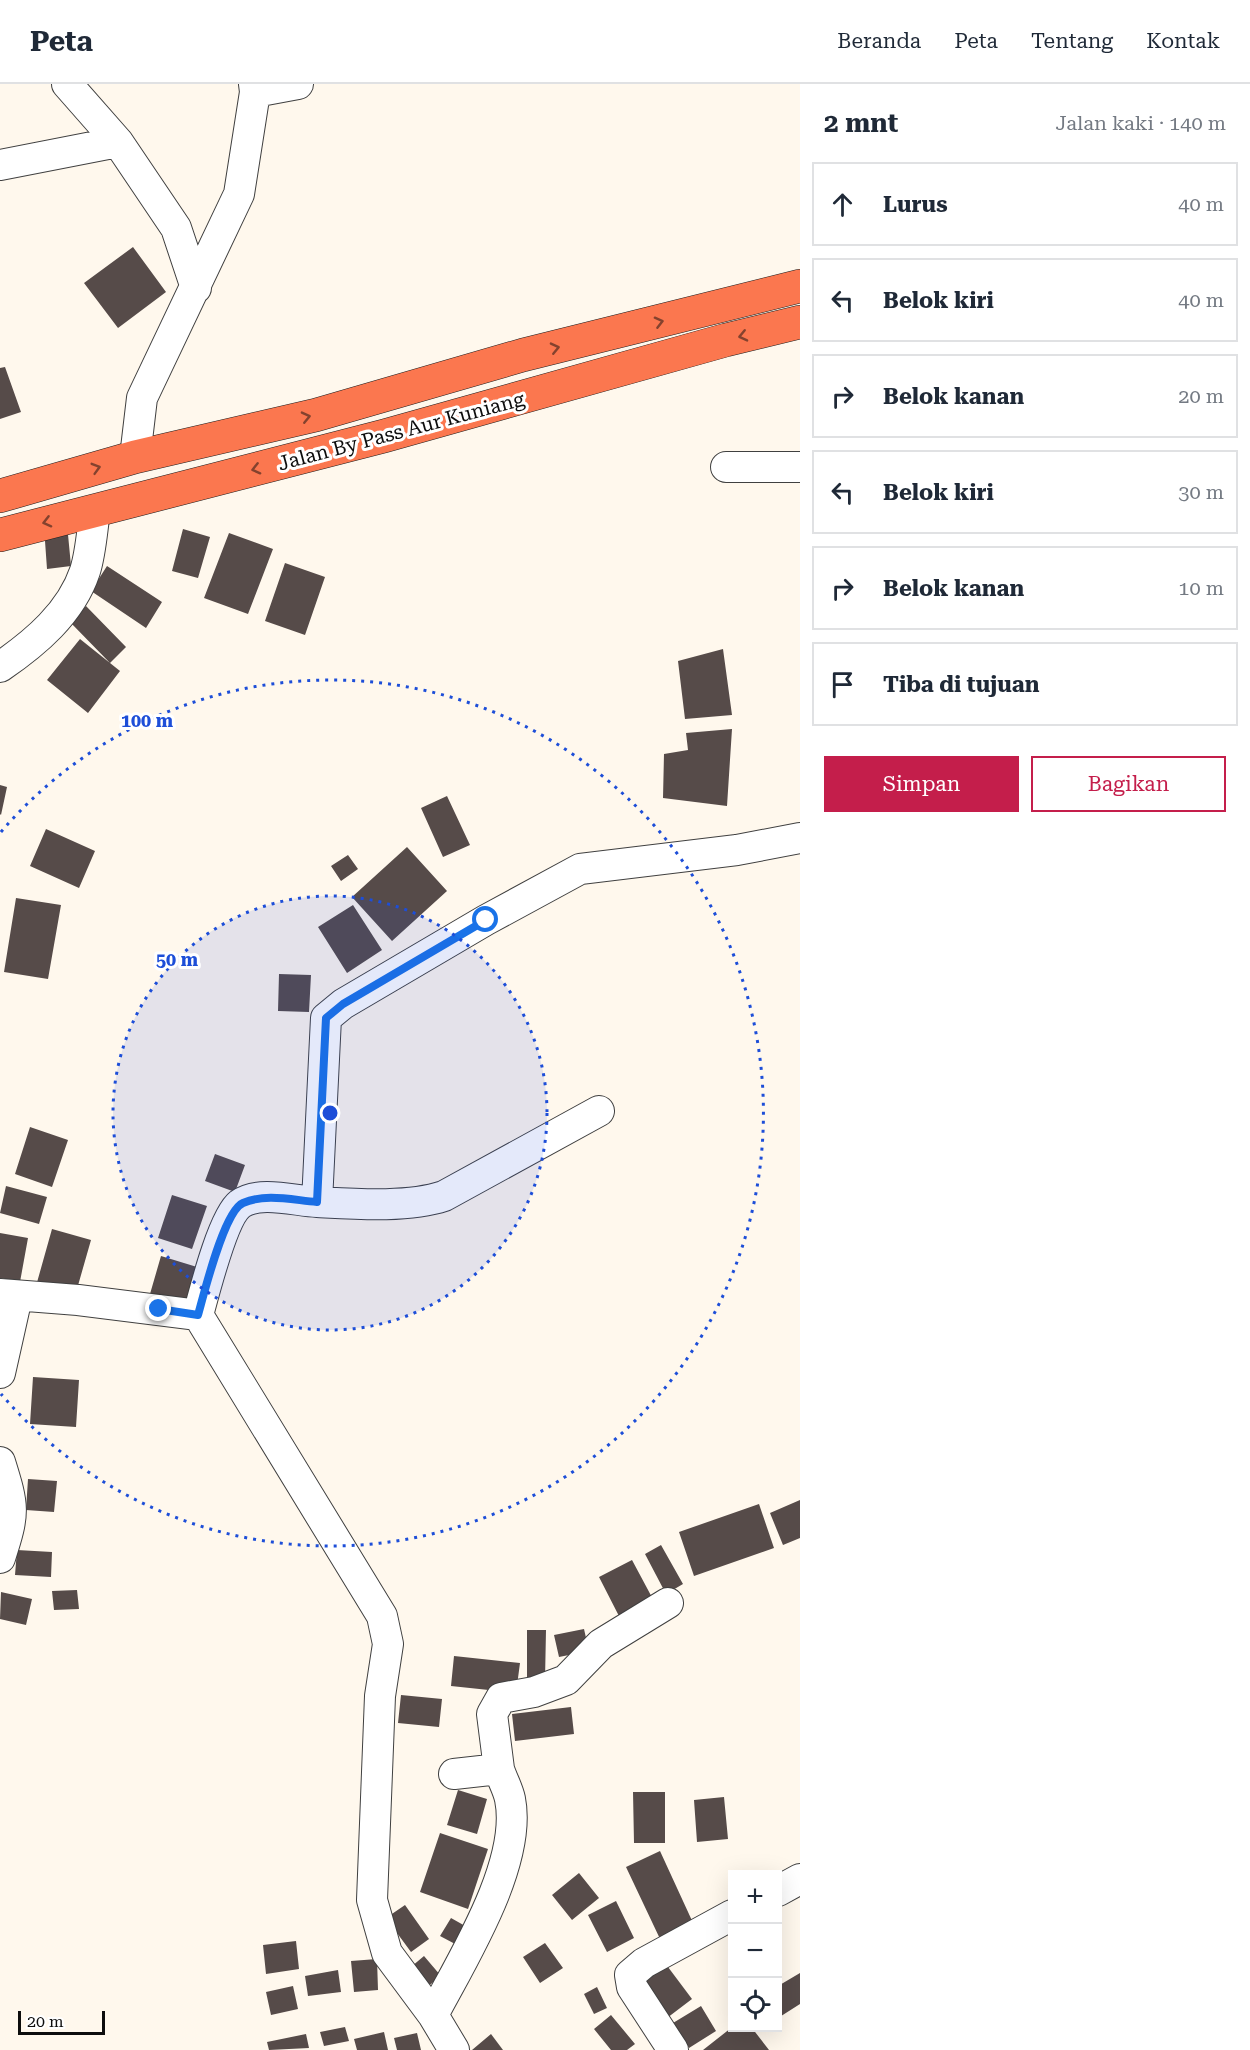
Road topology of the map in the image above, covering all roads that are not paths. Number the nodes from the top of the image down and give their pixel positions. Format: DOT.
graph roads {
  1 [pos="68,84"];
  2 [pos="298,84"];
  3 [pos="254,88"];
  4 [pos="118,142"];
  5 [pos="0,165"];
  6 [pos="800,286"];
  7 [pos="196,288"];
  8 [pos="800,322"];
  9 [pos="523,355"];
  10 [pos="530,396"];
  11 [pos="135,457"];
  12 [pos="800,467"];
  13 [pos="726,468"];
  14 [pos="0,496"];
  15 [pos="95,511"];
  16 [pos="0,535"];
  17 [pos="0,666"];
  18 [pos="800,838"];
  19 [pos="599,1111"];
  20 [pos="317,1202"];
  21 [pos="8,1295"];
  22 [pos="198,1315"];
  23 [pos="0,1373"];
  24 [pos="0,1462"];
  25 [pos="0,1558"];
  26 [pos="668,1603"];
  27 [pos="499,1769"];
  28 [pos="454,1774"];
  29 [pos="800,1879"];
  30 [pos="782,1888"];
  31 [pos="728,1918"];
  32 [pos="433,2015"];
  33 [pos="454,2050"];
  34 [pos="673,2050"];
  1 -- 4 [label="street"];
  2 -- 3 [label="street"];
  3 -- 7 [label="street"];
  4 -- 5 [label="street"];
  4 -- 7 [label="street"];
  9 -- 6 [label="highway, Jalan By Pass Aur Kuniang, one-way"];
  7 -- 11 [label="street"];
  8 -- 10 [label="highway, Jalan By Pass Aur Kuniang, one-way"];
  9 -- 10 [label="highway"];
  11 -- 9 [label="highway, Jalan By Pass Aur Kuniang, one-way"];
  10 -- 15 [label="highway, Jalan By Pass Aur Kuniang, one-way"];
  14 -- 11 [label="highway, Jalan By Pass Aur Kuniang, one-way"];
  12 -- 13 [label="street"];
  15 -- 16 [label="highway, Jalan By Pass Aur Kuniang, one-way"];
  15 -- 17 [label="street"];
  18 -- 20 [label="street"];
  19 -- 20 [label="street"];
  20 -- 22 [label="street"];
  21 -- 22 [label="street"];
  21 -- 23 [label="street"];
  22 -- 32 [label="street"];
  24 -- 25 [label="street"];
  26 -- 27 [label="street"];
  27 -- 28 [label="street"];
  27 -- 32 [label="street"];
  29 -- 30 [label="street"];
  31 -- 34 [label="street"];
  32 -- 33 [label="street"];
}
